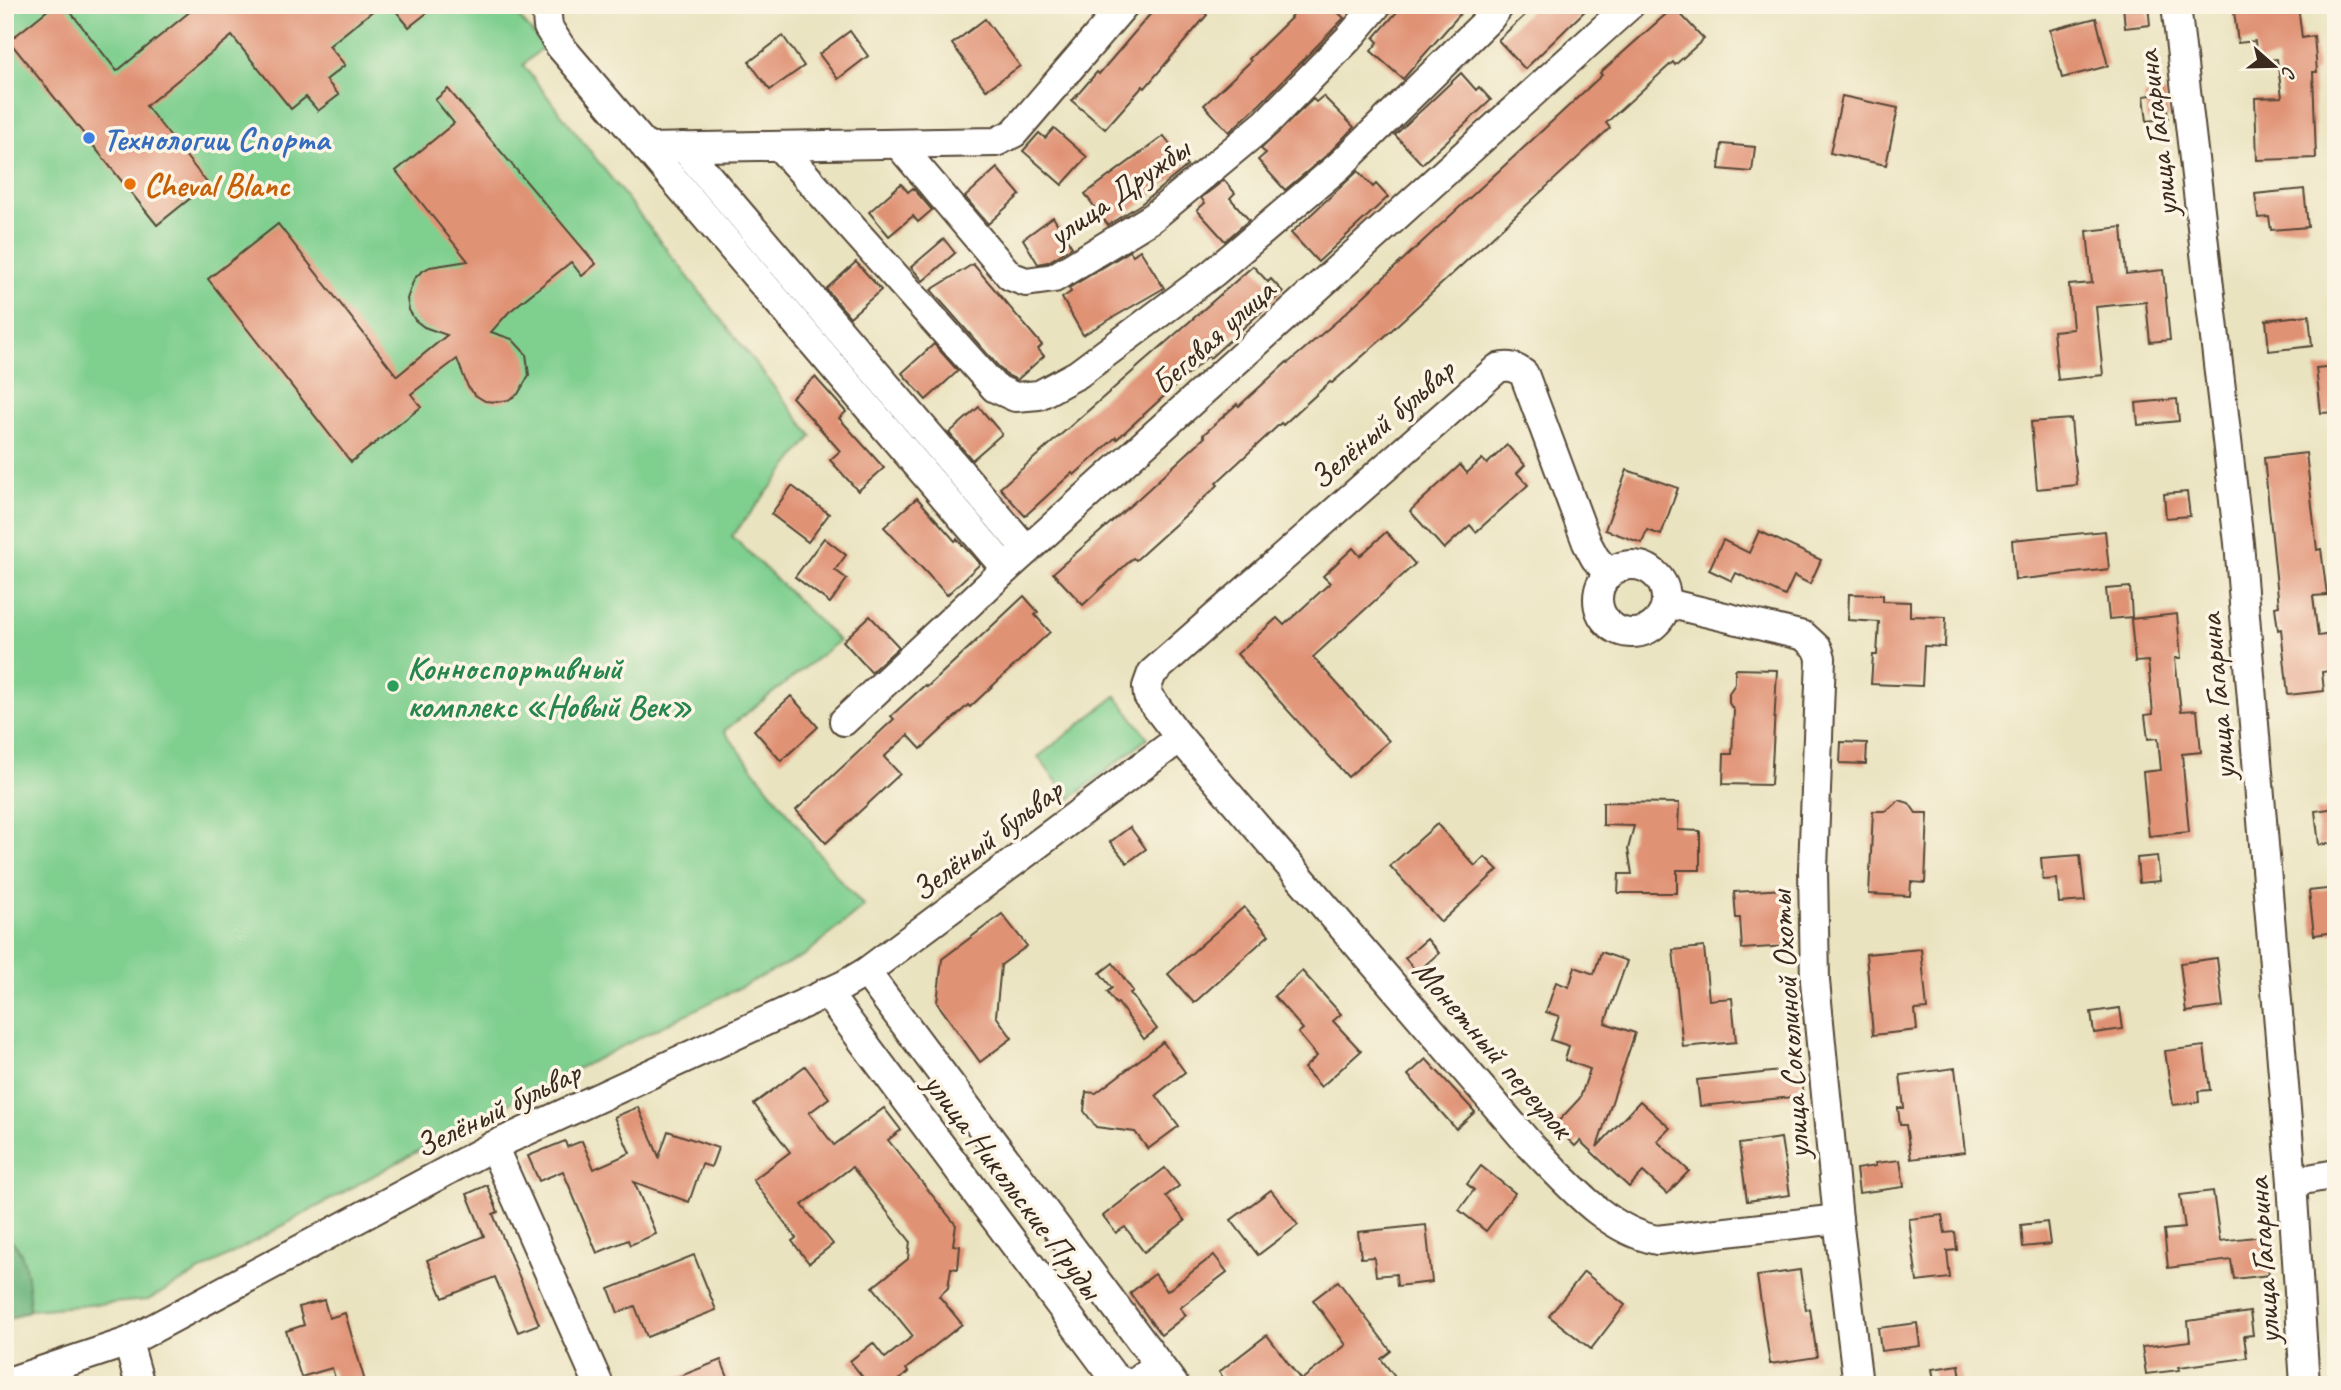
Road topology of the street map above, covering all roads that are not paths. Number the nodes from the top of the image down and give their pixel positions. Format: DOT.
graph roads {
  1 [pos="546,5"];
  2 [pos="1124,5"];
  3 [pos="1377,5"];
  4 [pos="1500,5"];
  5 [pos="1630,5"];
  6 [pos="2176,5"];
  7 [pos="898,144"];
  8 [pos="779,146"];
  9 [pos="683,147"];
  10 [pos="646,148"];
  11 [pos="1027,550"];
  12 [pos="1006,569"];
  13 [pos="1608,573"];
  14 [pos="1667,603"];
  15 [pos="844,722"];
  16 [pos="1180,738"];
  17 [pos="866,972"];
  18 [pos="826,992"];
  19 [pos="493,1146"];
  20 [pos="2336,1174"];
  21 [pos="2292,1182"];
  22 [pos="1838,1219"];
  23 [pos="128,1342"];
  24 [pos="1166,1374"];
  25 [pos="5,1383"];
  26 [pos="140,1385"];
  27 [pos="599,1385"];
  28 [pos="1858,1385"];
  29 [pos="2305,1385"];
  1 -- 10 [label="street"];
  2 -- 7 [label="street"];
  3 -- 7 [label="street, улица Дружбы"];
  4 -- 8 [label="street"];
  5 -- 11 [label="street, Беговая улица"];
  6 -- 21 [label="street, улица Гагарина"];
  7 -- 8 [label="street"];
  8 -- 9 [label="street"];
  9 -- 10 [label="street"];
  9 -- 11 [label="street"];
  10 -- 12 [label="street"];
  11 -- 12 [label="street, Беговая улица"];
  12 -- 15 [label="street, Беговая улица"];
  13 -- 14 [label="street"];
  13 -- 14 [label="street"];
  13 -- 16 [label="street, Зелёный бульвар"];
  14 -- 22 [label="street, улица Соколиной Охоты"];
  16 -- 17 [label="street, Зелёный бульвар"];
  16 -- 22 [label="street, Монетный переулок"];
  17 -- 18 [label="street, Зелёный бульвар"];
  17 -- 24 [label="street, улица Никольские Пруды"];
  18 -- 19 [label="street, Зелёный бульвар"];
  18 -- 24 [label="street, улица Никольские Пруды"];
  19 -- 23 [label="street, Зелёный бульвар"];
  19 -- 27 [label="street"];
  20 -- 21 [label="street"];
  21 -- 29 [label="street, улица Гагарина"];
  22 -- 28 [label="street, улица Соколиной Охоты"];
  23 -- 25 [label="street, Зелёный бульвар"];
  23 -- 26 [label="street"];
}
